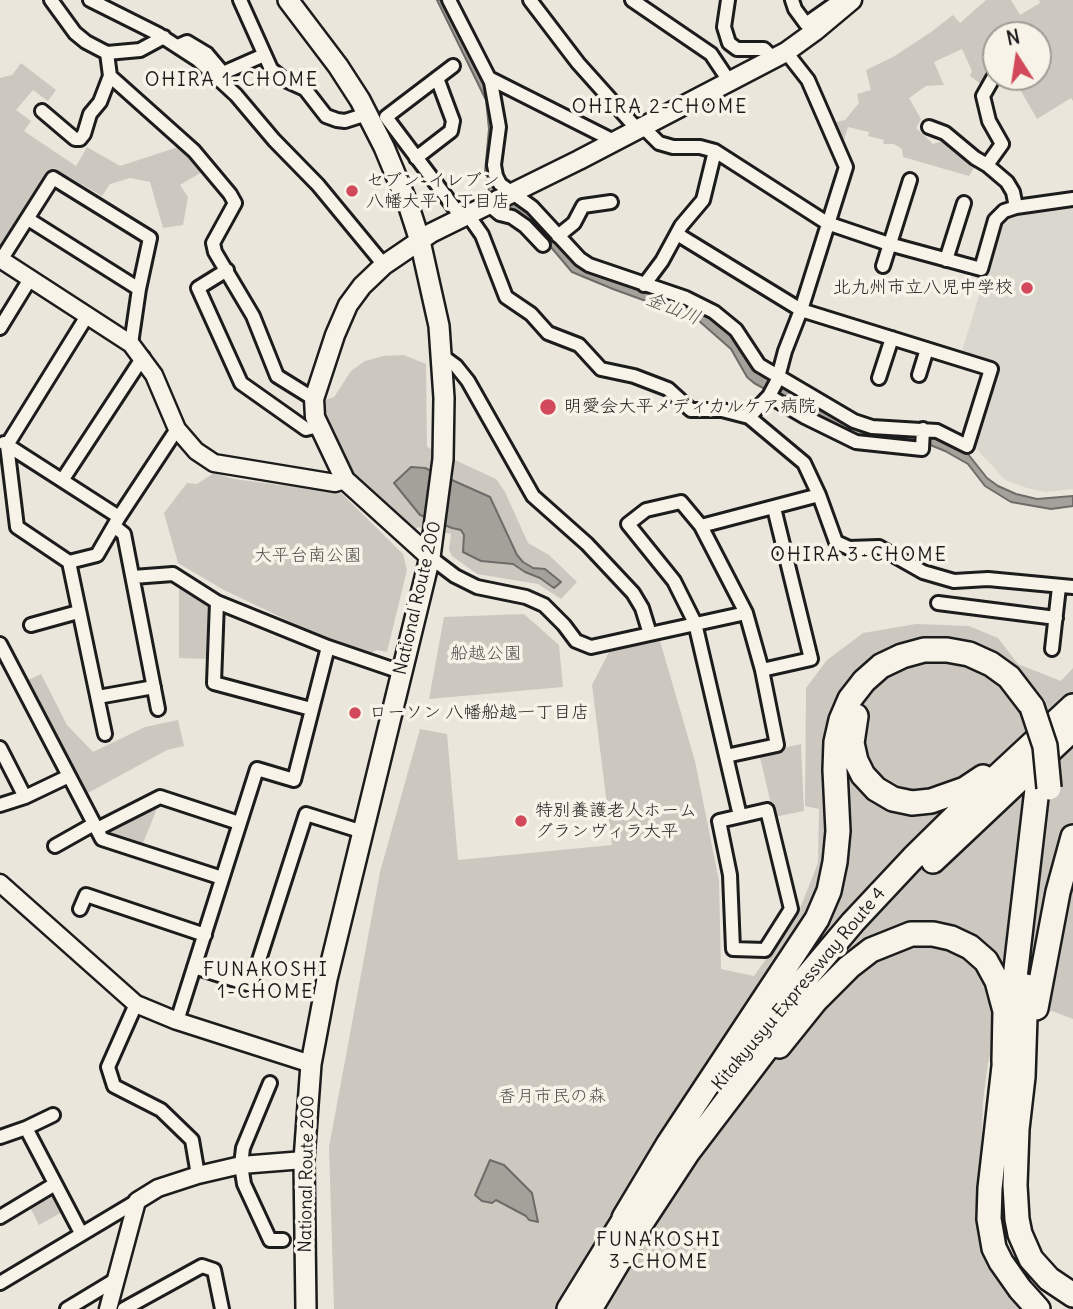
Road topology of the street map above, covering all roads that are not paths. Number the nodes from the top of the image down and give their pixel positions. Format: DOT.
graph roads {
  1 [pos="51,0"];
  2 [pos="90,0"];
  3 [pos="240,0"];
  4 [pos="288,0"];
  5 [pos="449,0"];
  6 [pos="530,0"];
  7 [pos="632,0"];
  8 [pos="728,0"];
  9 [pos="792,0"];
  10 [pos="840,0"];
  11 [pos="852,0"];
  12 [pos="164,37"];
  13 [pos="178,46"];
  14 [pos="107,53"];
  15 [pos="264,55"];
  16 [pos="780,55"];
  17 [pos="453,66"];
  18 [pos="110,76"];
  19 [pos="437,78"];
  20 [pos="489,78"];
  21 [pos="729,81"];
  22 [pos="986,91"];
  23 [pos="42,111"];
  24 [pos="376,119"];
  25 [pos="929,127"];
  26 [pos="640,128"];
  27 [pos="614,141"];
  28 [pos="715,151"];
  29 [pos="416,158"];
  30 [pos="987,165"];
  31 [pos="910,180"];
  32 [pos="500,199"];
  33 [pos="1073,199"];
  34 [pos="611,202"];
  35 [pos="964,203"];
  36 [pos="1016,207"];
  37 [pos="465,217"];
  38 [pos="28,219"];
  39 [pos="827,223"];
  40 [pos="677,234"];
  41 [pos="558,236"];
  42 [pos="420,241"];
  43 [pos="890,244"];
  44 [pos="543,245"];
  45 [pos="1,260"];
  46 [pos="946,260"];
  47 [pos="384,265"];
  48 [pos="883,266"];
  49 [pos="227,270"];
  50 [pos="30,279"];
  51 [pos="644,285"];
  52 [pos="139,289"];
  53 [pos="801,310"];
  54 [pos="87,316"];
  55 [pos="0,328"];
  56 [pos="892,338"];
  57 [pos="131,344"];
  58 [pos="927,349"];
  59 [pos="441,355"];
  60 [pos="143,357"];
  61 [pos="919,375"];
  62 [pos="879,378"];
  63 [pos="778,379"];
  64 [pos="769,394"];
  65 [pos="314,399"];
  66 [pos="749,417"];
  67 [pos="319,426"];
  68 [pos="177,429"];
  69 [pos="923,436"];
  70 [pos="3,443"];
  71 [pos="62,479"];
  72 [pos="345,480"];
  73 [pos="819,495"];
  74 [pos="774,508"];
  75 [pos="117,522"];
  76 [pos="701,526"];
  77 [pos="430,557"];
  78 [pos="69,562"];
  79 [pos="133,577"];
  80 [pos="1059,587"];
  81 [pos="1073,587"];
  82 [pos="217,601"];
  83 [pos="938,603"];
  84 [pos="78,612"];
  85 [pos="746,613"];
  86 [pos="1056,618"];
  87 [pos="695,623"];
  88 [pos="31,625"];
  89 [pos="650,634"];
  90 [pos="328,647"];
  91 [pos="1,649"];
  92 [pos="1052,649"];
  93 [pos="761,670"];
  94 [pos="401,672"];
  95 [pos="154,687"];
  96 [pos="97,697"];
  97 [pos="1073,697"];
  98 [pos="1073,706"];
  99 [pos="158,709"];
  100 [pos="311,709"];
  101 [pos="1026,709"];
  102 [pos="1073,729"];
  103 [pos="105,734"];
  104 [pos="0,748"];
  105 [pos="726,756"];
  106 [pos="69,776"];
  107 [pos="1043,789"];
  108 [pos="25,797"];
  109 [pos="0,804"];
  110 [pos="740,816"];
  111 [pos="239,823"];
  112 [pos="95,827"];
  113 [pos="363,832"];
  114 [pos="1073,837"];
  115 [pos="55,846"];
  116 [pos="222,878"];
  117 [pos="0,883"];
  118 [pos="80,909"];
  119 [pos="205,935"];
  120 [pos="194,967"];
  121 [pos="135,1004"];
  122 [pos="177,1021"];
  123 [pos="1004,1062"];
  124 [pos="311,1064"];
  125 [pos="1023,1077"];
  126 [pos="270,1083"];
  127 [pos="53,1115"];
  128 [pos="26,1128"];
  129 [pos="1017,1129"];
  130 [pos="0,1135"];
  131 [pos="303,1160"];
  132 [pos="241,1165"];
  133 [pos="198,1175"];
  134 [pos="55,1184"];
  135 [pos="137,1201"];
  136 [pos="0,1217"];
  137 [pos="632,1222"];
  138 [pos="81,1233"];
  139 [pos="283,1240"];
  140 [pos="1009,1275"];
  141 [pos="115,1280"];
  142 [pos="0,1283"];
  143 [pos="1073,1295"];
  144 [pos="67,1309"];
  145 [pos="108,1309"];
  146 [pos="124,1309"];
  147 [pos="222,1309"];
  148 [pos="306,1309"];
  149 [pos="569,1309"];
  150 [pos="590,1309"];
  151 [pos="1038,1309"];
  152 [pos="1048,1309"];
  153 [pos="1069,1309"];
  1 -- 14 [label="street"];
  2 -- 12 [label="street"];
  3 -- 15 [label="street"];
  4 -- 24 [label="highway, National Route 200"];
  5 -- 20 [label="street"];
  6 -- 26 [label="street"];
  7 -- 21 [label="street"];
  8 -- 16 [label="street"];
  9 -- 10 [label="street"];
  11 -- 16 [label="main road"];
  12 -- 13 [label="street"];
  12 -- 14 [label="street"];
  13 -- 15 [label="street"];
  13 -- 47 [label="street"];
  14 -- 18 [label="street"];
  15 -- 24 [label="street"];
  16 -- 21 [label="main road"];
  16 -- 39 [label="street"];
  17 -- 19 [label="street"];
  18 -- 23 [label="street"];
  18 -- 49 [label="street"];
  19 -- 24 [label="street"];
  19 -- 29 [label="street"];
  20 -- 27 [label="street"];
  20 -- 32 [label="street"];
  21 -- 26 [label="main road"];
  22 -- 30 [label="street"];
  24 -- 29 [label="street"];
  24 -- 42 [label="highway, National Route 200"];
  25 -- 30 [label="street"];
  26 -- 27 [label="main road"];
  26 -- 28 [label="street"];
  27 -- 32 [label="main road"];
  28 -- 39 [label="street"];
  28 -- 40 [label="street"];
  29 -- 37 [label="street"];
  30 -- 36 [label="street"];
  31 -- 43 [label="street"];
  32 -- 37 [label="main road"];
  32 -- 41 [label="street"];
  32 -- 44 [label="street"];
  33 -- 36 [label="street"];
  34 -- 41 [label="street"];
  35 -- 46 [label="street"];
  36 -- 46 [label="street"];
  37 -- 42 [label="main road"];
  37 -- 66 [label="street"];
  38 -- 45 [label="street"];
  38 -- 52 [label="street"];
  38 -- 52 [label="street"];
  39 -- 43 [label="street"];
  39 -- 53 [label="street"];
  40 -- 51 [label="street"];
  40 -- 53 [label="street"];
  41 -- 51 [label="street"];
  42 -- 47 [label="main road"];
  42 -- 59 [label="highway, National Route 200"];
  43 -- 46 [label="street"];
  43 -- 48 [label="street"];
  45 -- 50 [label="street"];
  47 -- 65 [label="main road"];
  49 -- 65 [label="street"];
  49 -- 67 [label="street"];
  50 -- 54 [label="street"];
  50 -- 55 [label="street"];
  51 -- 63 [label="street"];
  52 -- 57 [label="street"];
  53 -- 56 [label="street"];
  53 -- 63 [label="street"];
  54 -- 57 [label="street"];
  54 -- 70 [label="street"];
  56 -- 58 [label="street"];
  56 -- 62 [label="street"];
  57 -- 60 [label="street"];
  58 -- 61 [label="street"];
  58 -- 69 [label="street"];
  59 -- 77 [label="highway, National Route 200"];
  59 -- 89 [label="street"];
  60 -- 68 [label="street"];
  60 -- 71 [label="street"];
  63 -- 64 [label="street"];
  63 -- 69 [label="street"];
  64 -- 66 [label="street"];
  64 -- 69 [label="street"];
  65 -- 67 [label="main road"];
  66 -- 73 [label="street"];
  67 -- 72 [label="main road"];
  68 -- 72 [label="street"];
  68 -- 75 [label="street"];
  70 -- 71 [label="street"];
  70 -- 78 [label="street"];
  71 -- 75 [label="street"];
  72 -- 77 [label="main road"];
  73 -- 74 [label="street"];
  73 -- 80 [label="street"];
  74 -- 76 [label="street"];
  74 -- 93 [label="street"];
  75 -- 78 [label="street"];
  75 -- 79 [label="street"];
  76 -- 85 [label="street"];
  76 -- 87 [label="street"];
  77 -- 89 [label="street"];
  77 -- 94 [label="highway, National Route 200"];
  78 -- 84 [label="street"];
  79 -- 82 [label="street"];
  79 -- 95 [label="street"];
  80 -- 81 [label="street"];
  80 -- 86 [label="street"];
  82 -- 90 [label="street"];
  82 -- 100 [label="street"];
  83 -- 86 [label="street"];
  84 -- 88 [label="street"];
  84 -- 96 [label="street"];
  85 -- 87 [label="street"];
  85 -- 93 [label="street"];
  86 -- 92 [label="street"];
  87 -- 89 [label="street"];
  87 -- 105 [label="street"];
  90 -- 94 [label="street"];
  90 -- 100 [label="street"];
  91 -- 106 [label="street"];
  93 -- 105 [label="street"];
  94 -- 113 [label="highway, National Route 200"];
  95 -- 96 [label="street"];
  95 -- 99 [label="street"];
  96 -- 103 [label="street"];
  97 -- 101 [label="highway"];
  98 -- 137 [label="highway, Kitakyusyu Expressway Route 4"];
  100 -- 111 [label="street"];
  101 -- 107 [label="highway"];
  101 -- 137 [label="highway"];
  102 -- 137 [label="highway, Kitakyusyu Expressway Route 4"];
  104 -- 108 [label="street"];
  105 -- 110 [label="street"];
  106 -- 108 [label="street"];
  106 -- 112 [label="street"];
  107 -- 123 [label="highway"];
  107 -- 125 [label="highway"];
  108 -- 109 [label="street"];
  110 -- 110 [label="street"];
  111 -- 112 [label="street"];
  111 -- 116 [label="street"];
  112 -- 115 [label="street"];
  112 -- 116 [label="street"];
  113 -- 120 [label="street"];
  113 -- 124 [label="highway, National Route 200"];
  114 -- 125 [label="highway"];
  116 -- 119 [label="street"];
  117 -- 121 [label="street"];
  118 -- 119 [label="street"];
  119 -- 120 [label="street"];
  120 -- 122 [label="street"];
  121 -- 122 [label="street"];
  121 -- 133 [label="street"];
  122 -- 124 [label="street"];
  123 -- 137 [label="highway"];
  123 -- 140 [label="highway"];
  124 -- 131 [label="highway, National Route 200"];
  125 -- 129 [label="highway"];
  126 -- 132 [label="street"];
  127 -- 128 [label="street"];
  128 -- 130 [label="street"];
  128 -- 134 [label="street"];
  129 -- 143 [label="highway"];
  129 -- 153 [label="highway"];
  131 -- 132 [label="street"];
  131 -- 148 [label="highway, National Route 200"];
  132 -- 133 [label="street"];
  132 -- 139 [label="street"];
  133 -- 135 [label="street"];
  134 -- 136 [label="street"];
  134 -- 138 [label="street"];
  135 -- 138 [label="street"];
  135 -- 141 [label="street"];
  137 -- 149 [label="highway, Kitakyusyu Expressway Route 4"];
  137 -- 150 [label="highway, Kitakyusyu Expressway Route 4"];
  138 -- 142 [label="street"];
  140 -- 151 [label="highway"];
  140 -- 152 [label="highway"];
  141 -- 144 [label="street"];
  141 -- 145 [label="street"];
  146 -- 147 [label="street"];
}
